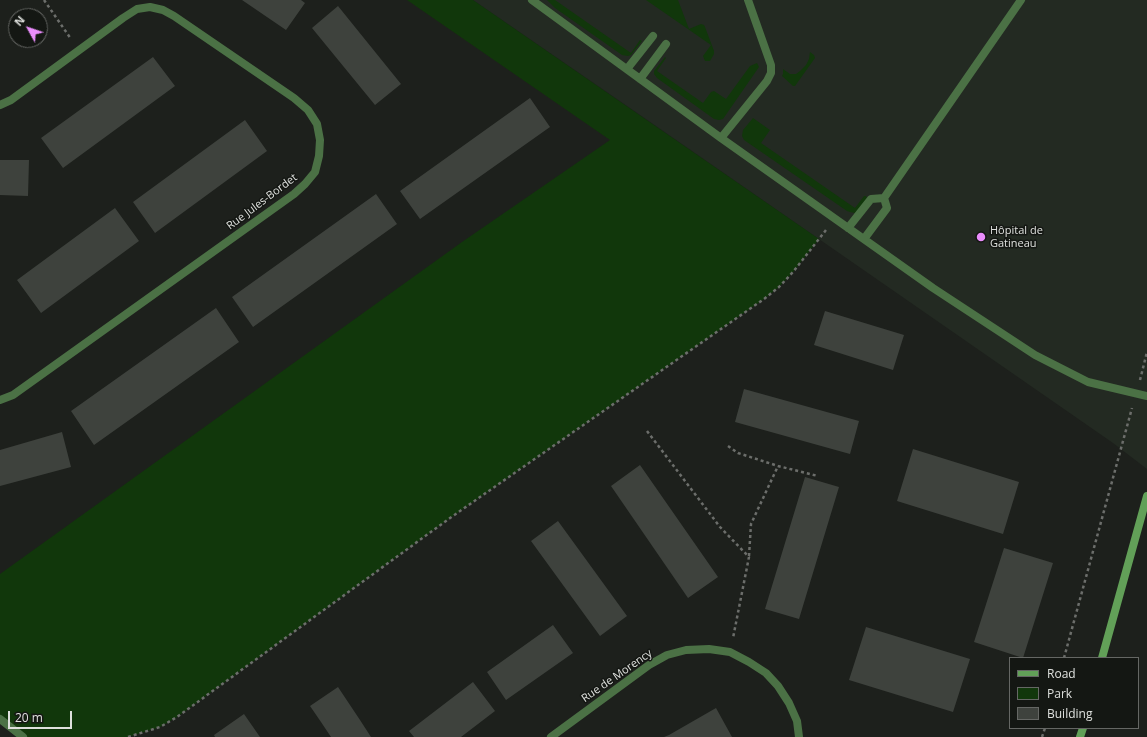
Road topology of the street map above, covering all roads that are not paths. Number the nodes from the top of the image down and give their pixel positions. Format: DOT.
graph roads {
  1 [pos="532,0"];
  2 [pos="748,0"];
  3 [pos="1021,0"];
  4 [pos="653,36"];
  5 [pos="666,44"];
  6 [pos="627,69"];
  7 [pos="640,79"];
  8 [pos="0,105"];
  9 [pos="721,138"];
  10 [pos="884,198"];
  11 [pos="848,228"];
  12 [pos="864,239"];
  13 [pos="1147,396"];
  14 [pos="0,400"];
  15 [pos="1147,496"];
  16 [pos="1102,657"];
  17 [pos="0,719"];
  18 [pos="23,737"];
  19 [pos="551,737"];
  20 [pos="799,737"];
  1 -- 6 [label="street"];
  2 -- 9 [label="street"];
  3 -- 10 [label="street"];
  4 -- 6 [label="street"];
  5 -- 7 [label="street"];
  6 -- 7 [label="street"];
  7 -- 9 [label="street"];
  8 -- 14 [label="street, Rue Jules-Bordet"];
  9 -- 11 [label="street"];
  10 -- 11 [label="street"];
  10 -- 12 [label="street"];
  11 -- 12 [label="street"];
  12 -- 13 [label="street"];
  15 -- 16 [label="main road"];
  17 -- 18 [label="street"];
  19 -- 20 [label="street, Rue de Morency"];
}
